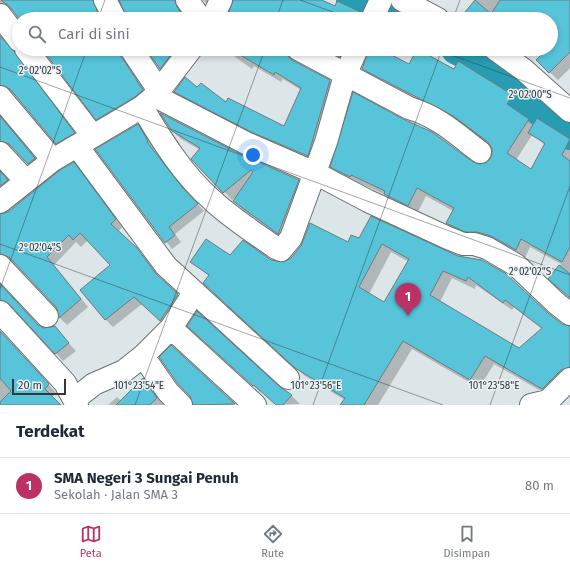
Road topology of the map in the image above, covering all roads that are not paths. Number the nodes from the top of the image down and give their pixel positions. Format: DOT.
graph roads {
  1 [pos="105,0"];
  2 [pos="186,0"];
  3 [pos="220,0"];
  4 [pos="402,0"];
  5 [pos="111,12"];
  6 [pos="195,12"];
  7 [pos="215,12"];
  8 [pos="425,12"];
  9 [pos="0,15"];
  10 [pos="12,31"];
  11 [pos="30,56"];
  12 [pos="134,56"];
  13 [pos="185,56"];
  14 [pos="311,56"];
  15 [pos="354,56"];
  16 [pos="505,56"];
  17 [pos="345,75"];
  18 [pos="0,97"];
  19 [pos="152,97"];
  20 [pos="570,111"];
  21 [pos="85,141"];
  22 [pos="480,152"];
  23 [pos="0,153"];
  24 [pos="53,160"];
  25 [pos="314,173"];
  26 [pos="26,181"];
  27 [pos="0,202"];
  28 [pos="0,266"];
  29 [pos="194,292"];
  30 [pos="0,312"];
  31 [pos="570,314"];
  32 [pos="47,316"];
  33 [pos="171,328"];
  34 [pos="143,356"];
  35 [pos="288,378"];
  36 [pos="570,379"];
  37 [pos="76,402"];
  38 [pos="181,405"];
  39 [pos="255,405"];
  40 [pos="531,405"];
  1 -- 5 [label="street"];
  2 -- 6 [label="street"];
  3 -- 7 [label="street"];
  4 -- 8 [label="street"];
  9 -- 10 [label="street"];
  11 -- 21 [label="street"];
  12 -- 19 [label="street"];
  13 -- 19 [label="street"];
  14 -- 17 [label="street"];
  15 -- 17 [label="street"];
  16 -- 20 [label="street"];
  17 -- 22 [label="street"];
  17 -- 25 [label="street"];
  18 -- 24 [label="street"];
  19 -- 21 [label="street"];
  19 -- 25 [label="street"];
  19 -- 25 [label="street"];
  21 -- 24 [label="street"];
  21 -- 29 [label="street"];
  23 -- 26 [label="street"];
  24 -- 26 [label="street"];
  25 -- 31 [label="street"];
  26 -- 27 [label="street"];
  28 -- 32 [label="street"];
  29 -- 33 [label="street"];
  29 -- 35 [label="street"];
  30 -- 37 [label="street"];
  33 -- 34 [label="street"];
  33 -- 39 [label="street"];
  34 -- 37 [label="street"];
  34 -- 38 [label="street"];
  36 -- 40 [label="street"];
}
